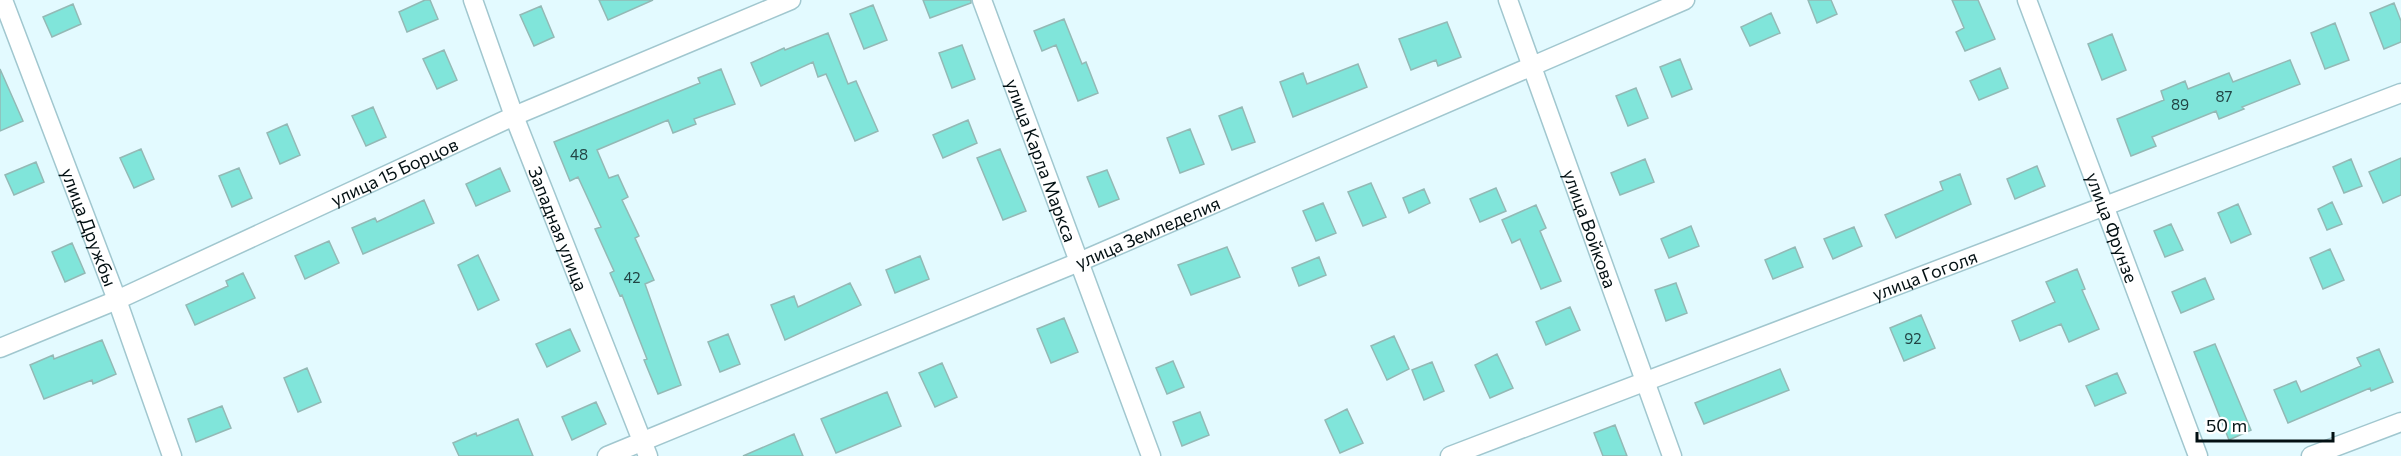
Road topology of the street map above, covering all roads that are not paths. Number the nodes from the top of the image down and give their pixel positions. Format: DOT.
graph roads {
  1 [pos="3,0"];
  2 [pos="473,0"];
  3 [pos="791,0"];
  4 [pos="982,0"];
  5 [pos="1508,0"];
  6 [pos="1685,0"];
  7 [pos="2027,0"];
  8 [pos="1532,65"];
  9 [pos="2401,93"];
  10 [pos="514,116"];
  11 [pos="2104,207"];
  12 [pos="1079,262"];
  13 [pos="117,300"];
  14 [pos="0,348"];
  15 [pos="1645,380"];
  16 [pos="2401,422"];
  17 [pos="645,448"];
  18 [pos="172,456"];
  19 [pos="607,456"];
  20 [pos="1151,456"];
  21 [pos="1450,456"];
  22 [pos="1672,456"];
  23 [pos="2198,456"];
  24 [pos="2311,456"];
  1 -- 13 [label="street, улица Дружбы"];
  2 -- 10 [label="street, Западная улица"];
  3 -- 10 [label="street, улица 15 Борцов"];
  4 -- 12 [label="street, улица Карла Маркса"];
  5 -- 8 [label="street, улица Войкова"];
  6 -- 8 [label="street, улица Земледелия"];
  7 -- 11 [label="street, улица Фрунзе"];
  8 -- 12 [label="street, улица Земледелия"];
  8 -- 15 [label="street, улица Войкова"];
  9 -- 11 [label="street, улица Гоголя"];
  10 -- 13 [label="street, улица 15 Борцов"];
  10 -- 17 [label="street, Западная улица"];
  11 -- 15 [label="street, улица Гоголя"];
  11 -- 23 [label="street, улица Фрунзе"];
  12 -- 17 [label="street, улица Земледелия"];
  12 -- 20 [label="street, улица Карла Маркса"];
  13 -- 14 [label="street, улица 15 Борцов"];
  13 -- 18 [label="street, улица Дружбы"];
  15 -- 21 [label="street, улица Гоголя"];
  15 -- 22 [label="street, улица Войкова"];
  16 -- 24 [label="street"];
  17 -- 19 [label="street, улица Земледелия"];
}
